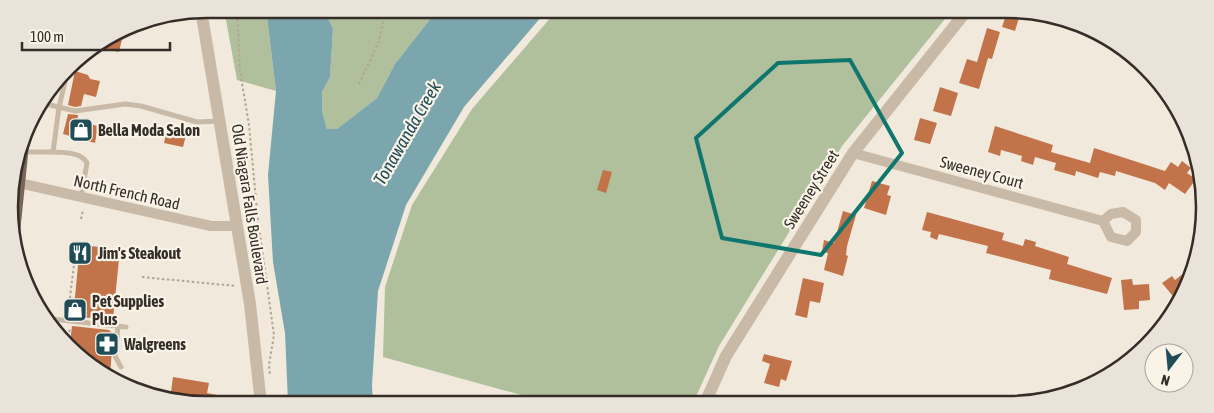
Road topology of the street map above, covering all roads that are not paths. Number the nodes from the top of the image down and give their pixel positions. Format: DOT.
graph roads {
  1 [pos="202,18"];
  2 [pos="961,18"];
  3 [pos="65,81"];
  4 [pos="47,104"];
  5 [pos="59,107"];
  6 [pos="220,121"];
  7 [pos="26,152"];
  8 [pos="53,152"];
  9 [pos="853,153"];
  10 [pos="19,183"];
  11 [pos="81,197"];
  12 [pos="1103,221"];
  13 [pos="237,226"];
  14 [pos="55,319"];
  15 [pos="118,326"];
  16 [pos="126,327"];
  17 [pos="122,367"];
  18 [pos="260,396"];
  19 [pos="708,396"];
  1 -- 6 [label="street, Old Niagara Falls Boulevard"];
  2 -- 9 [label="street, Sweeney Street"];
  3 -- 5 [label="lane"];
  4 -- 5 [label="lane"];
  5 -- 6 [label="lane"];
  5 -- 8 [label="lane"];
  6 -- 13 [label="street, Old Niagara Falls Boulevard"];
  7 -- 8 [label="lane"];
  8 -- 11 [label="lane"];
  9 -- 12 [label="street, Sweeney Court"];
  9 -- 19 [label="street, Sweeney Street"];
  10 -- 11 [label="street, North French Road"];
  11 -- 13 [label="street, North French Road"];
  13 -- 18 [label="street, Old Niagara Falls Boulevard"];
  14 -- 15 [label="lane"];
  15 -- 16 [label="lane"];
  15 -- 17 [label="lane"];
}
